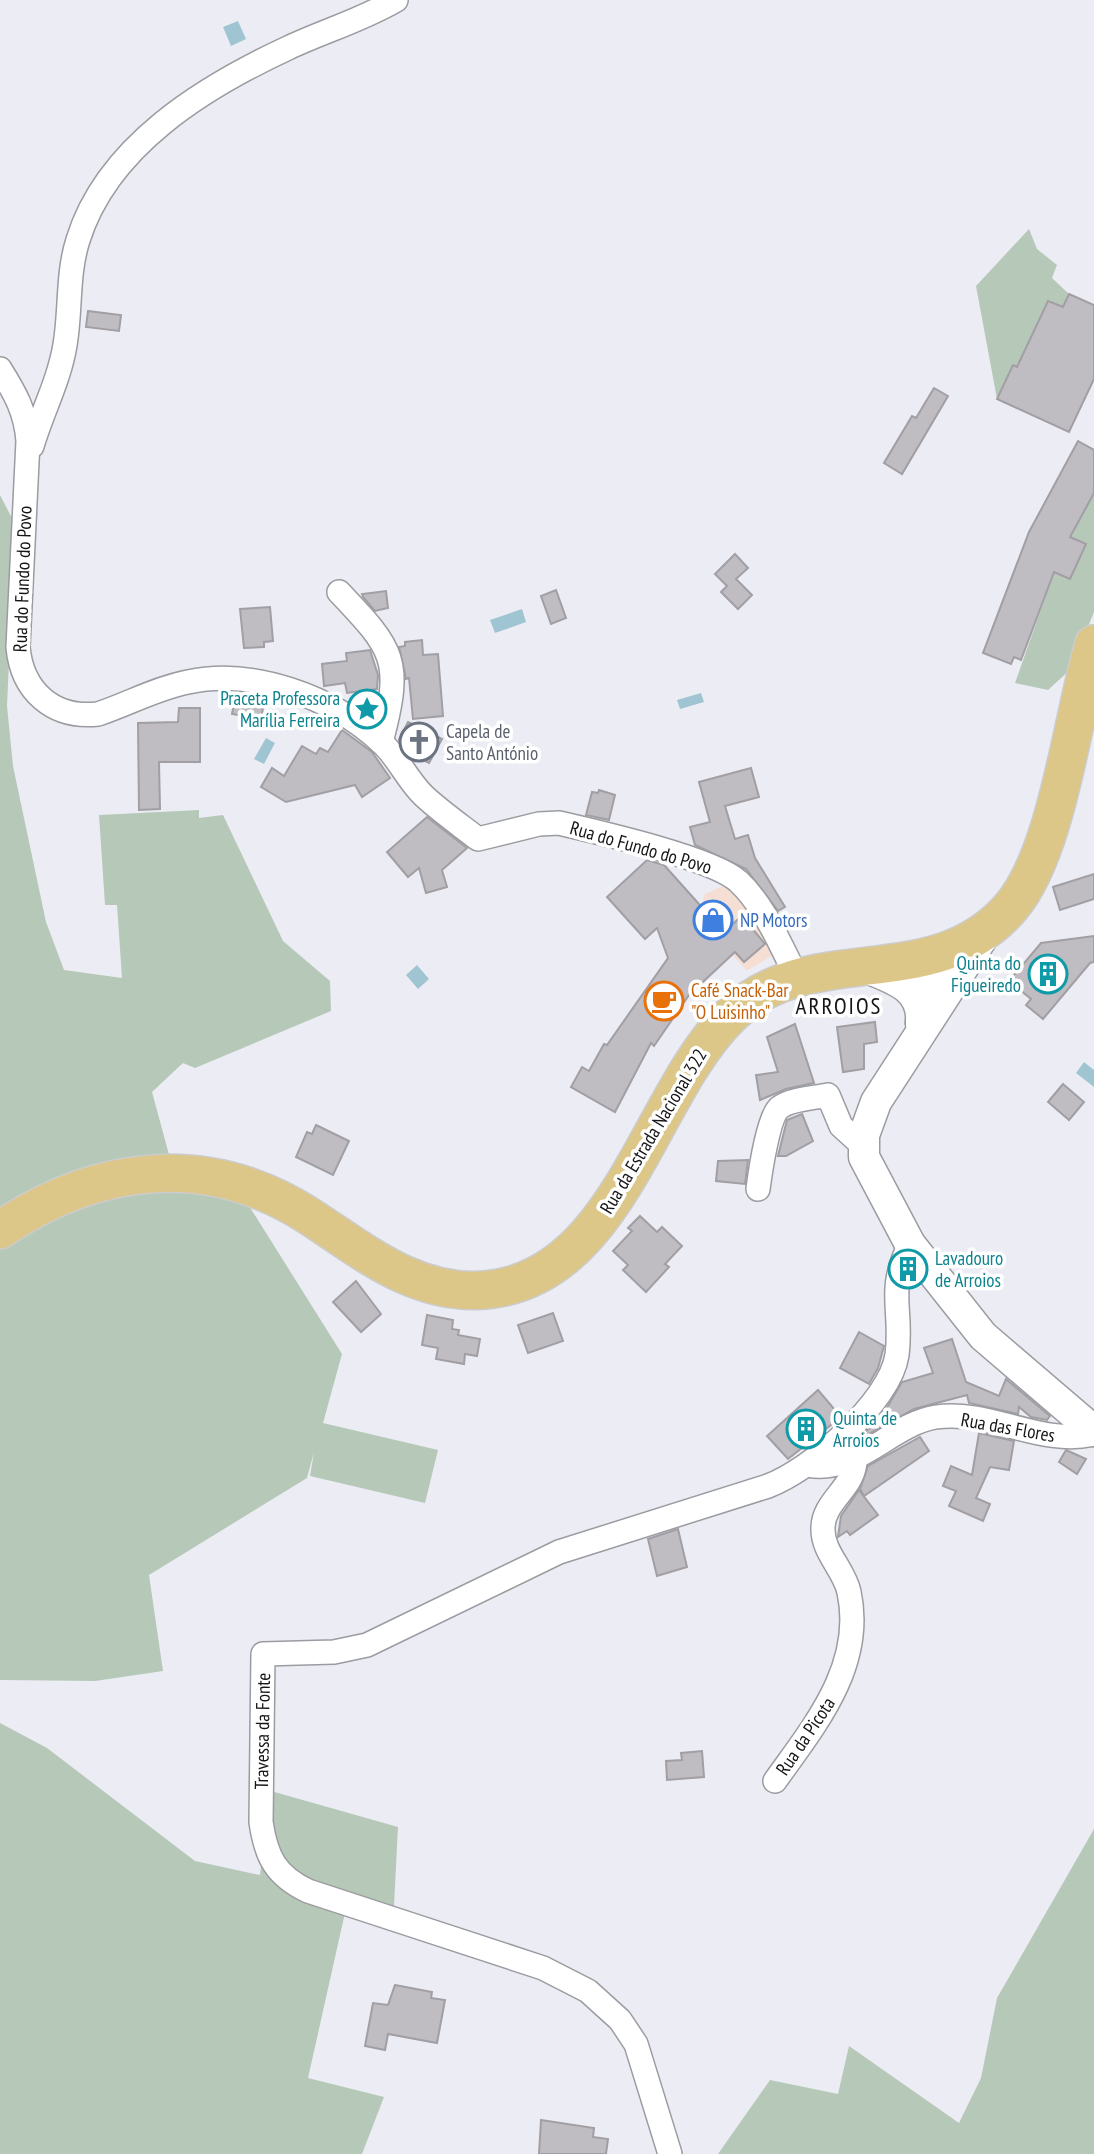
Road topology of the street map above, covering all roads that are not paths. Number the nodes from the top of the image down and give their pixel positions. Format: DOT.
graph roads {
  1 [pos="396,0"];
  2 [pos="0,369"];
  3 [pos="28,459"];
  4 [pos="339,592"];
  5 [pos="1094,644"];
  6 [pos="380,742"];
  7 [pos="990,926"];
  8 [pos="931,957"];
  9 [pos="864,967"];
  10 [pos="797,977"];
  11 [pos="924,1026"];
  12 [pos="863,1146"];
  13 [pos="758,1189"];
  14 [pos="0,1230"];
  15 [pos="910,1244"];
  16 [pos="1094,1432"];
  17 [pos="855,1457"];
  18 [pos="808,1465"];
  19 [pos="775,1781"];
  20 [pos="670,2154"];
  1 -- 3 [label="street"];
  2 -- 3 [label="street, Rua do Fundo do Povo"];
  3 -- 6 [label="street, Rua do Fundo do Povo"];
  4 -- 6 [label="street"];
  5 -- 7 [label="main road, Rua da Estrada Nacional 322"];
  6 -- 10 [label="street, Rua do Fundo do Povo"];
  7 -- 8 [label="main road, Rua da Estrada Nacional 322"];
  7 -- 11 [label="street"];
  8 -- 9 [label="main road, Rua da Estrada Nacional 322"];
  8 -- 11 [label="street"];
  9 -- 10 [label="main road, Rua da Estrada Nacional 322"];
  9 -- 11 [label="street"];
  10 -- 14 [label="main road, Rua da Estrada Nacional 322"];
  11 -- 12 [label="street"];
  12 -- 13 [label="street"];
  12 -- 15 [label="street"];
  15 -- 16 [label="street"];
  15 -- 18 [label="street, Travessa da Fonte"];
  16 -- 17 [label="street, Rua das Flores"];
  17 -- 18 [label="street, Rua das Flores"];
  17 -- 19 [label="street, Rua da Picota"];
  18 -- 20 [label="street, Travessa da Fonte"];
}
